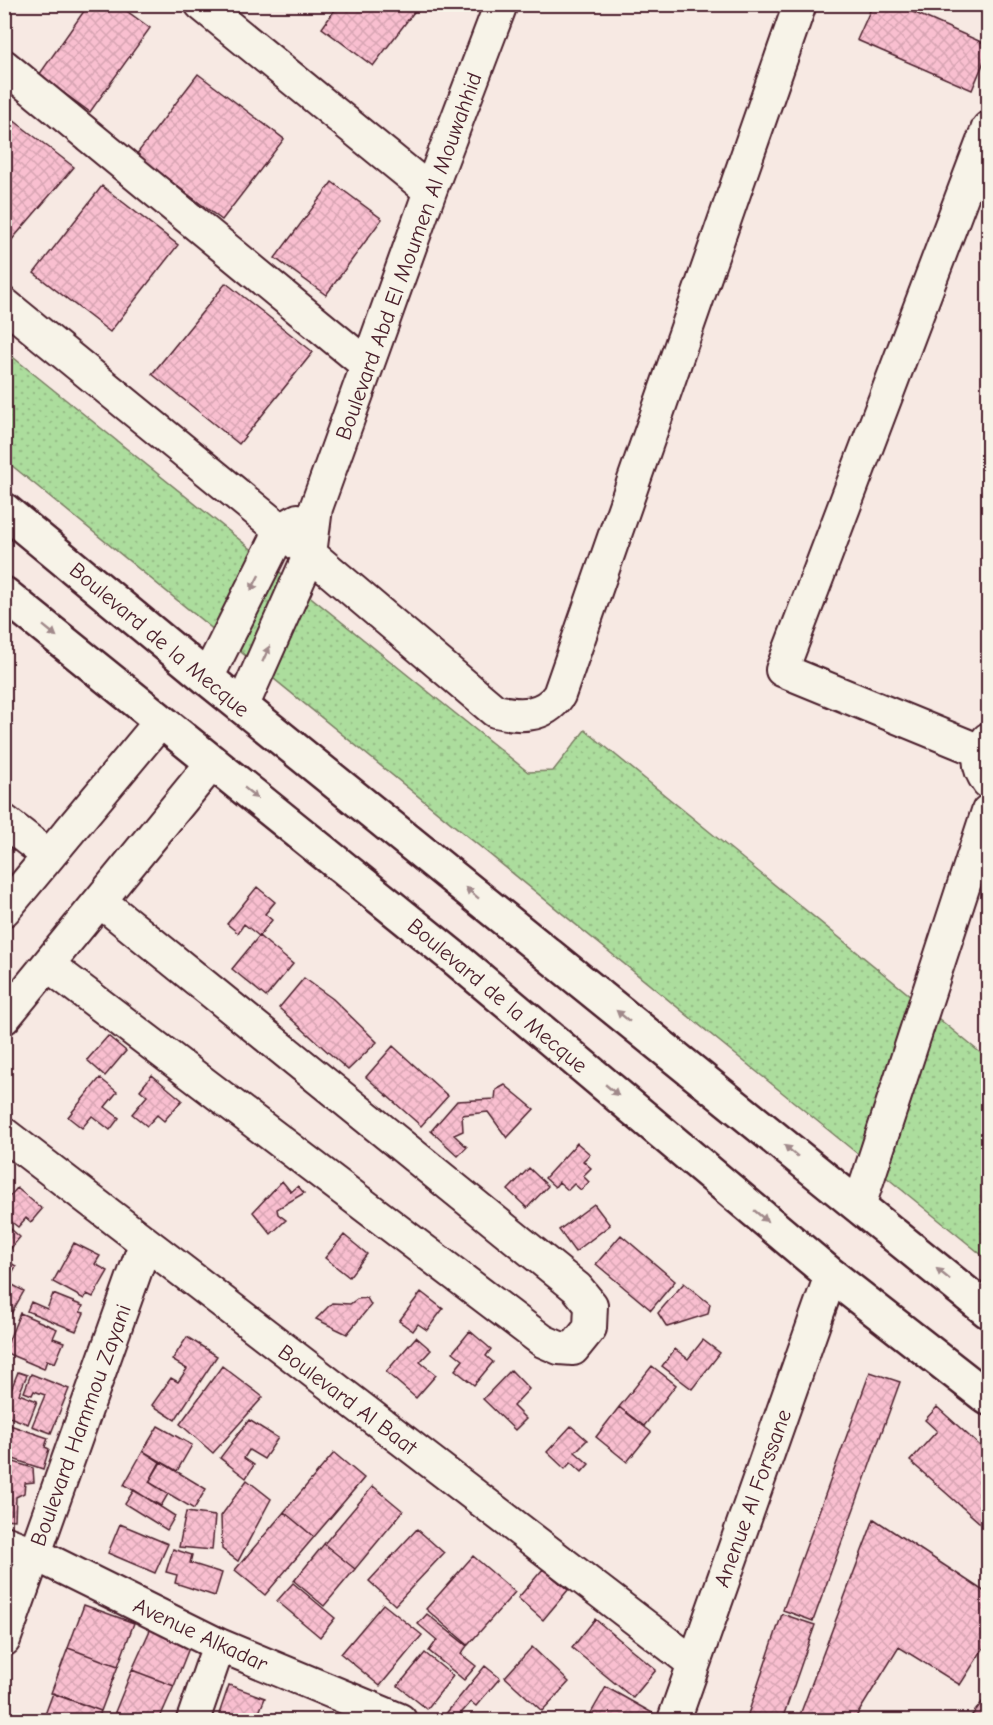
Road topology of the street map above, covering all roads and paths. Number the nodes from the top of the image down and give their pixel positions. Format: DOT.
graph roads {
  1 [pos="201,4"];
  2 [pos="501,4"];
  3 [pos="800,4"];
  4 [pos="4,66"];
  5 [pos="988,128"];
  6 [pos="430,191"];
  7 [pos="4,304"];
  8 [pos="368,365"];
  9 [pos="316,508"];
  10 [pos="4,510"];
  11 [pos="281,530"];
  12 [pos="310,554"];
  13 [pos="4,594"];
  14 [pos="207,678"];
  15 [pos="242,707"];
  16 [pos="161,721"];
  17 [pos="984,745"];
  18 [pos="213,762"];
  19 [pos="988,782"];
  20 [pos="988,811"];
  21 [pos="4,820"];
  22 [pos="50,856"];
  23 [pos="100,901"];
  24 [pos="4,910"];
  25 [pos="48,964"];
  26 [pos="4,1018"];
  27 [pos="4,1134"];
  28 [pos="859,1206"];
  29 [pos="146,1244"];
  30 [pos="831,1275"];
  31 [pos="988,1311"];
  32 [pos="988,1398"];
  33 [pos="4,1542"];
  34 [pos="33,1553"];
  35 [pos="4,1640"];
  36 [pos="219,1645"];
  37 [pos="693,1663"];
  38 [pos="193,1720"];
  39 [pos="400,1720"];
  40 [pos="674,1720"];
  1 -- 6 [label="street"];
  2 -- 6 [label="street, Boulevard Abd El Moumen Al Mouwahhid"];
  3 -- 12 [label="street"];
  4 -- 8 [label="street"];
  5 -- 17 [label="street"];
  6 -- 8 [label="street, Boulevard Abd El Moumen Al Mouwahhid"];
  7 -- 11 [label="street"];
  8 -- 9 [label="street, Boulevard Abd El Moumen Al Mouwahhid"];
  9 -- 11 [label="street"];
  9 -- 12 [label="street, Boulevard Abd El Moumen Al Mouwahhid"];
  10 -- 14 [label="main road, Boulevard de la Mecque"];
  11 -- 12 [label="street"];
  11 -- 14 [label="street, one-way"];
  15 -- 12 [label="street, Boulevard Abd El Moumen Al Mouwahhid, one-way"];
  13 -- 16 [label="main road, Boulevard de la Mecque, one-way"];
  14 -- 15 [label="main road, Boulevard de la Mecque"];
  28 -- 15 [label="main road, Boulevard de la Mecque, one-way"];
  16 -- 18 [label="main road, Boulevard de la Mecque"];
  16 -- 22 [label="street"];
  17 -- 19 [label="street"];
  18 -- 23 [label="street"];
  18 -- 30 [label="main road, Boulevard de la Mecque, one-way"];
  20 -- 28 [label="street"];
  21 -- 22 [label="street"];
  22 -- 24 [label="street"];
  23 -- 25 [label="street"];
  23 -- 25 [label="street"];
  25 -- 26 [label="street"];
  27 -- 29 [label="street, Boulevard Al Baat"];
  31 -- 28 [label="main road, Boulevard de la Mecque, one-way"];
  29 -- 34 [label="street, Boulevard Hammou Zayani"];
  29 -- 37 [label="street, Boulevard Al Baat"];
  30 -- 32 [label="main road, Boulevard de la Mecque"];
  30 -- 37 [label="street, Anenue Al Forssane"];
  33 -- 34 [label="street, Avenue Alkadar"];
  34 -- 35 [label="street, Boulevard Hammou Zayani"];
  34 -- 36 [label="street, Avenue Alkadar"];
  36 -- 38 [label="street"];
  36 -- 39 [label="street, Avenue Alkadar"];
  37 -- 40 [label="street, Anenue Al Forssane"];
}
